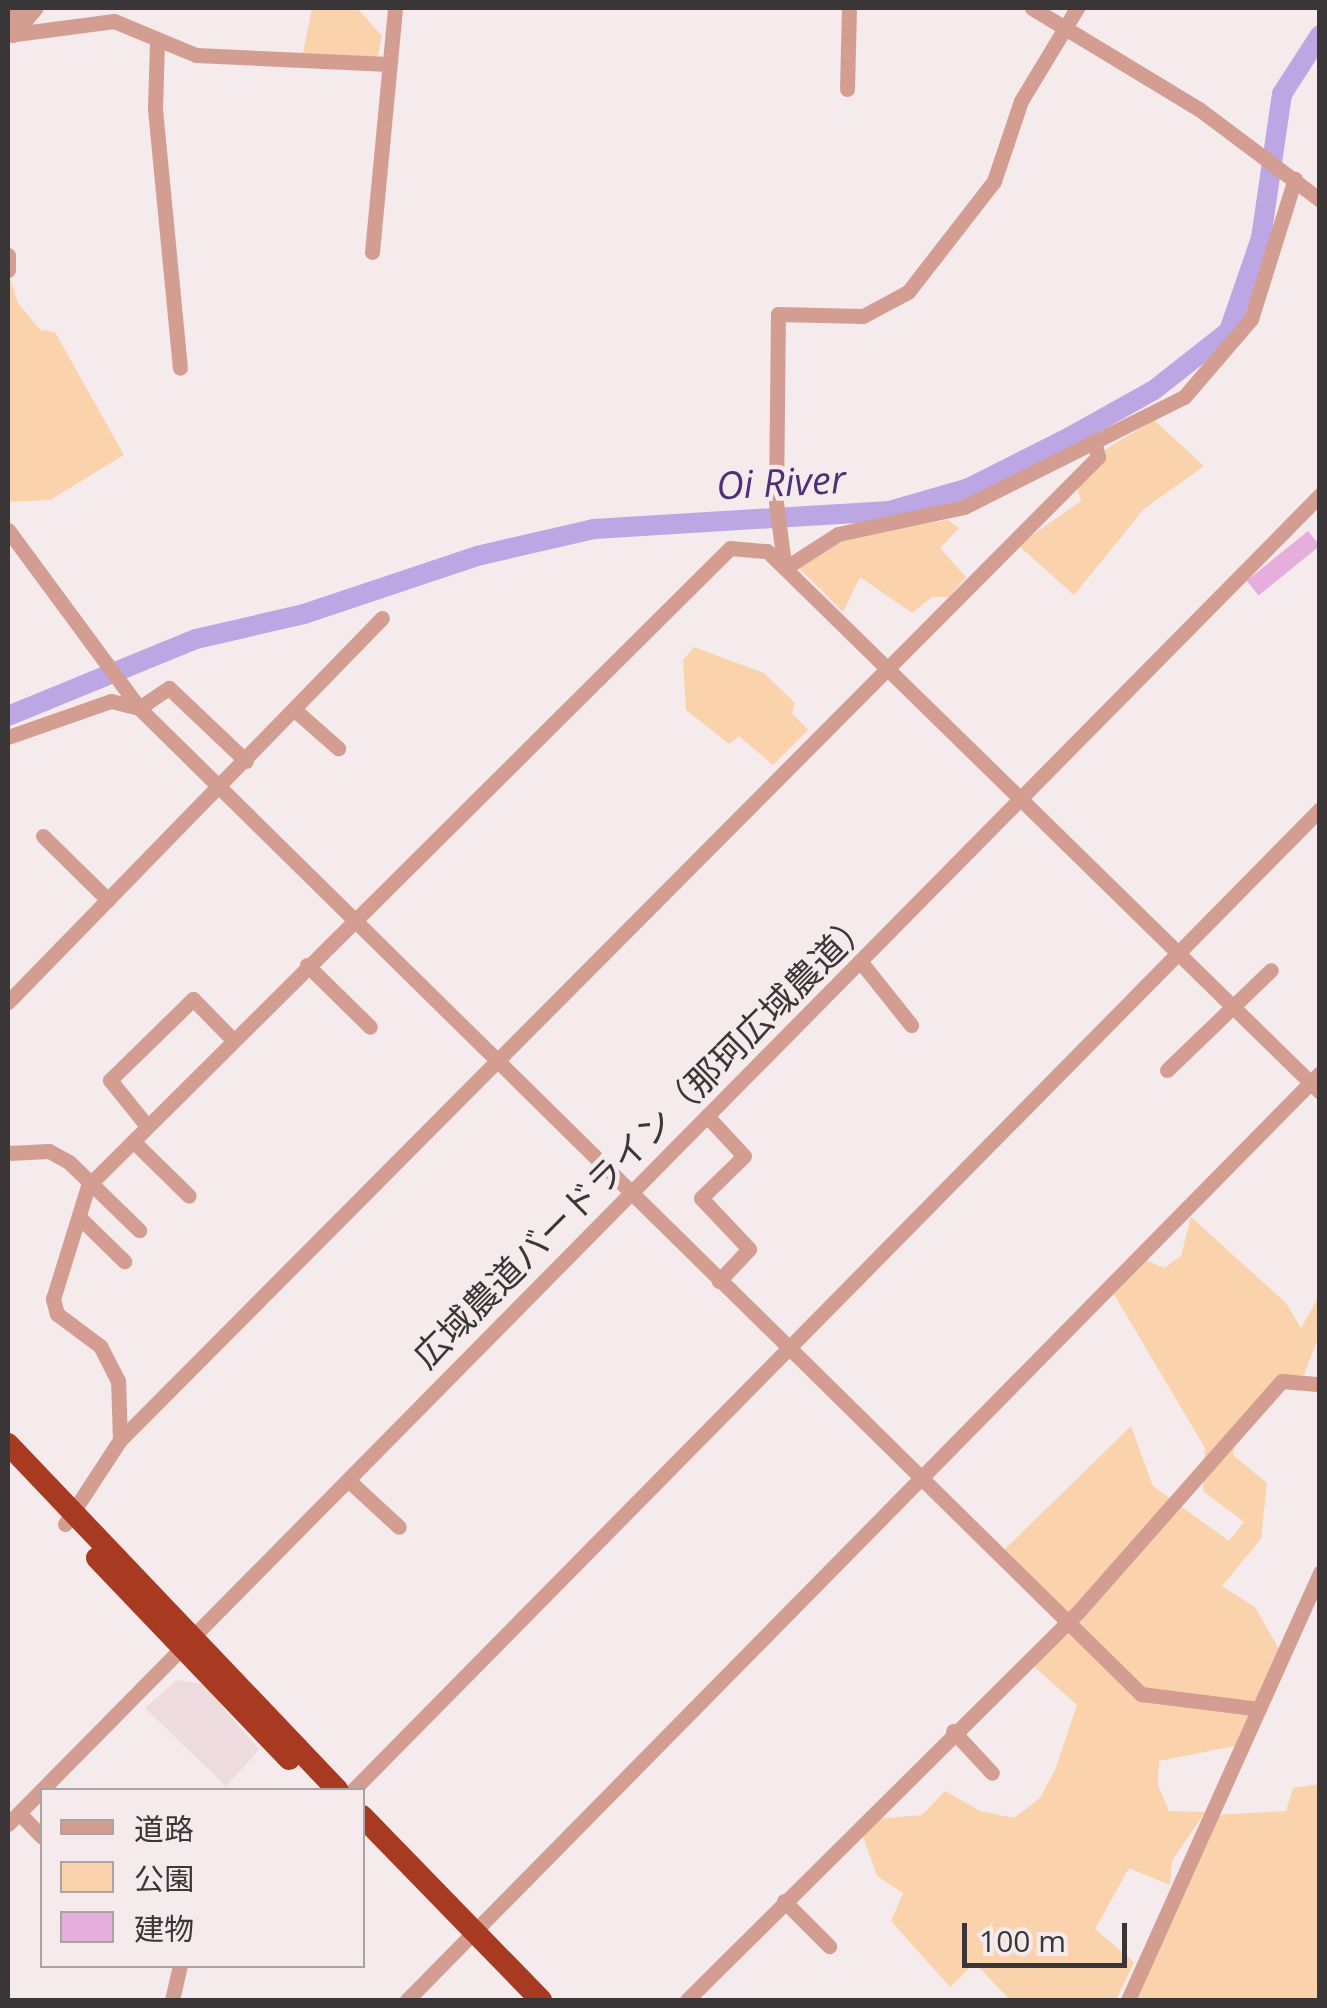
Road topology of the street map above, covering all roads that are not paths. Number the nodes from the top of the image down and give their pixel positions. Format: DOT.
graph roads {
  1 [pos="19,8"];
  2 [pos="36,8"];
  3 [pos="127,8"];
  4 [pos="395,8"];
  5 [pos="849,8"];
  6 [pos="1032,8"];
  7 [pos="1077,8"];
  8 [pos="114,21"];
  9 [pos="1065,27"];
  10 [pos="9,33"];
  11 [pos="157,42"];
  12 [pos="389,64"];
  13 [pos="846,89"];
  14 [pos="1295,179"];
  15 [pos="1320,200"];
  16 [pos="372,252"];
  17 [pos="8,255"];
  18 [pos="8,270"];
  19 [pos="180,368"];
  20 [pos="1094,440"];
  21 [pos="1320,495"];
  22 [pos="8,530"];
  23 [pos="785,568"];
  24 [pos="382,618"];
  25 [pos="884,666"];
  26 [pos="139,708"];
  27 [pos="297,712"];
  28 [pos="8,737"];
  29 [pos="338,748"];
  30 [pos="246,761"];
  31 [pos="220,789"];
  32 [pos="1020,798"];
  33 [pos="1320,809"];
  34 [pos="44,836"];
  35 [pos="108,900"];
  36 [pos="351,921"];
  37 [pos="1176,953"];
  38 [pos="860,961"];
  39 [pos="307,966"];
  40 [pos="1270,970"];
  41 [pos="8,1002"];
  42 [pos="1231,1007"];
  43 [pos="911,1025"];
  44 [pos="370,1027"];
  45 [pos="233,1040"];
  46 [pos="496,1064"];
  47 [pos="1167,1070"];
  48 [pos="1316,1083"];
  49 [pos="707,1116"];
  50 [pos="148,1126"];
  51 [pos="133,1140"];
  52 [pos="8,1152"];
  53 [pos="88,1186"];
  54 [pos="630,1194"];
  55 [pos="189,1196"];
  56 [pos="80,1218"];
  57 [pos="139,1230"];
  58 [pos="124,1261"];
  59 [pos="719,1281"];
  60 [pos="786,1347"];
  61 [pos="1320,1384"];
  62 [pos="120,1440"];
  63 [pos="8,1444"];
  64 [pos="8,1464"];
  65 [pos="919,1477"];
  66 [pos="348,1480"];
  67 [pos="70,1519"];
  68 [pos="399,1527"];
  69 [pos="1320,1572"];
  70 [pos="1064,1619"];
  71 [pos="191,1646"];
  72 [pos="1258,1709"];
  73 [pos="953,1731"];
  74 [pos="992,1773"];
  75 [pos="45,1788"];
  76 [pos="317,1788"];
  77 [pos="336,1788"];
  78 [pos="355,1788"];
  79 [pos="40,1793"];
  80 [pos="13,1819"];
  81 [pos="365,1819"];
  82 [pos="40,1835"];
  83 [pos="365,1839"];
  84 [pos="784,1901"];
  85 [pos="470,1936"];
  86 [pos="829,1946"];
  87 [pos="180,1968"];
  88 [pos="172,2000"];
  89 [pos="407,2000"];
  90 [pos="521,2000"];
  91 [pos="540,2000"];
  92 [pos="687,2000"];
  93 [pos="1128,2000"];
  1 -- 10 [label="street"];
  2 -- 10 [label="street"];
  3 -- 8 [label="street"];
  4 -- 12 [label="street"];
  5 -- 13 [label="street"];
  6 -- 9 [label="street"];
  7 -- 9 [label="street"];
  8 -- 10 [label="street"];
  8 -- 11 [label="street"];
  9 -- 14 [label="street"];
  9 -- 23 [label="street"];
  11 -- 12 [label="street"];
  11 -- 19 [label="street"];
  12 -- 16 [label="street"];
  14 -- 15 [label="street"];
  14 -- 20 [label="street"];
  17 -- 18 [label="street"];
  20 -- 23 [label="street"];
  20 -- 25 [label="street"];
  21 -- 32 [label="street, 広域農道バードライン（那珂広域農道）"];
  22 -- 26 [label="street"];
  23 -- 25 [label="street"];
  23 -- 36 [label="street"];
  24 -- 27 [label="street"];
  25 -- 32 [label="street"];
  25 -- 46 [label="street"];
  26 -- 28 [label="street"];
  26 -- 30 [label="street"];
  26 -- 31 [label="street"];
  27 -- 29 [label="street"];
  27 -- 30 [label="street"];
  30 -- 31 [label="street"];
  31 -- 35 [label="street"];
  31 -- 36 [label="street"];
  32 -- 37 [label="street"];
  32 -- 38 [label="street, 広域農道バードライン（那珂広域農道）"];
  33 -- 37 [label="street"];
  34 -- 35 [label="street"];
  35 -- 41 [label="street"];
  36 -- 39 [label="street"];
  36 -- 46 [label="street"];
  37 -- 42 [label="street"];
  37 -- 60 [label="street"];
  38 -- 43 [label="street"];
  38 -- 49 [label="street, 広域農道バードライン（那珂広域農道）"];
  39 -- 44 [label="street"];
  39 -- 45 [label="street"];
  40 -- 42 [label="street"];
  42 -- 47 [label="street"];
  42 -- 48 [label="street"];
  45 -- 50 [label="street"];
  45 -- 50 [label="street"];
  46 -- 54 [label="street"];
  46 -- 62 [label="street"];
  48 -- 65 [label="street"];
  49 -- 54 [label="street, 広域農道バードライン（那珂広域農道）"];
  49 -- 59 [label="street"];
  50 -- 51 [label="street"];
  51 -- 53 [label="street"];
  51 -- 55 [label="street"];
  52 -- 53 [label="street"];
  53 -- 56 [label="street"];
  53 -- 57 [label="street"];
  54 -- 59 [label="street"];
  54 -- 66 [label="street, 広域農道バードライン（那珂広域農道）"];
  56 -- 58 [label="street"];
  56 -- 62 [label="street"];
  59 -- 60 [label="street"];
  60 -- 65 [label="street"];
  60 -- 78 [label="street"];
  61 -- 70 [label="street"];
  62 -- 67 [label="street"];
  63 -- 67 [label="highway"];
  64 -- 67 [label="highway"];
  65 -- 70 [label="street"];
  65 -- 85 [label="street"];
  66 -- 68 [label="street"];
  66 -- 71 [label="street, 広域農道バードライン（那珂広域農道）"];
  67 -- 71 [label="highway"];
  69 -- 72 [label="street"];
  70 -- 72 [label="street"];
  70 -- 73 [label="street"];
  71 -- 75 [label="street, 広域農道バードライン（那珂広域農道）"];
  71 -- 76 [label="highway"];
  71 -- 77 [label="highway"];
  72 -- 93 [label="street"];
  73 -- 74 [label="street"];
  73 -- 84 [label="street"];
  79 -- 80 [label="street, 広域農道バードライン（那珂広域農道）"];
  80 -- 82 [label="street"];
  81 -- 85 [label="highway"];
  83 -- 85 [label="highway"];
  84 -- 86 [label="street"];
  84 -- 92 [label="street"];
  85 -- 89 [label="street"];
  85 -- 90 [label="highway"];
  85 -- 91 [label="highway"];
  87 -- 88 [label="street"];
}
